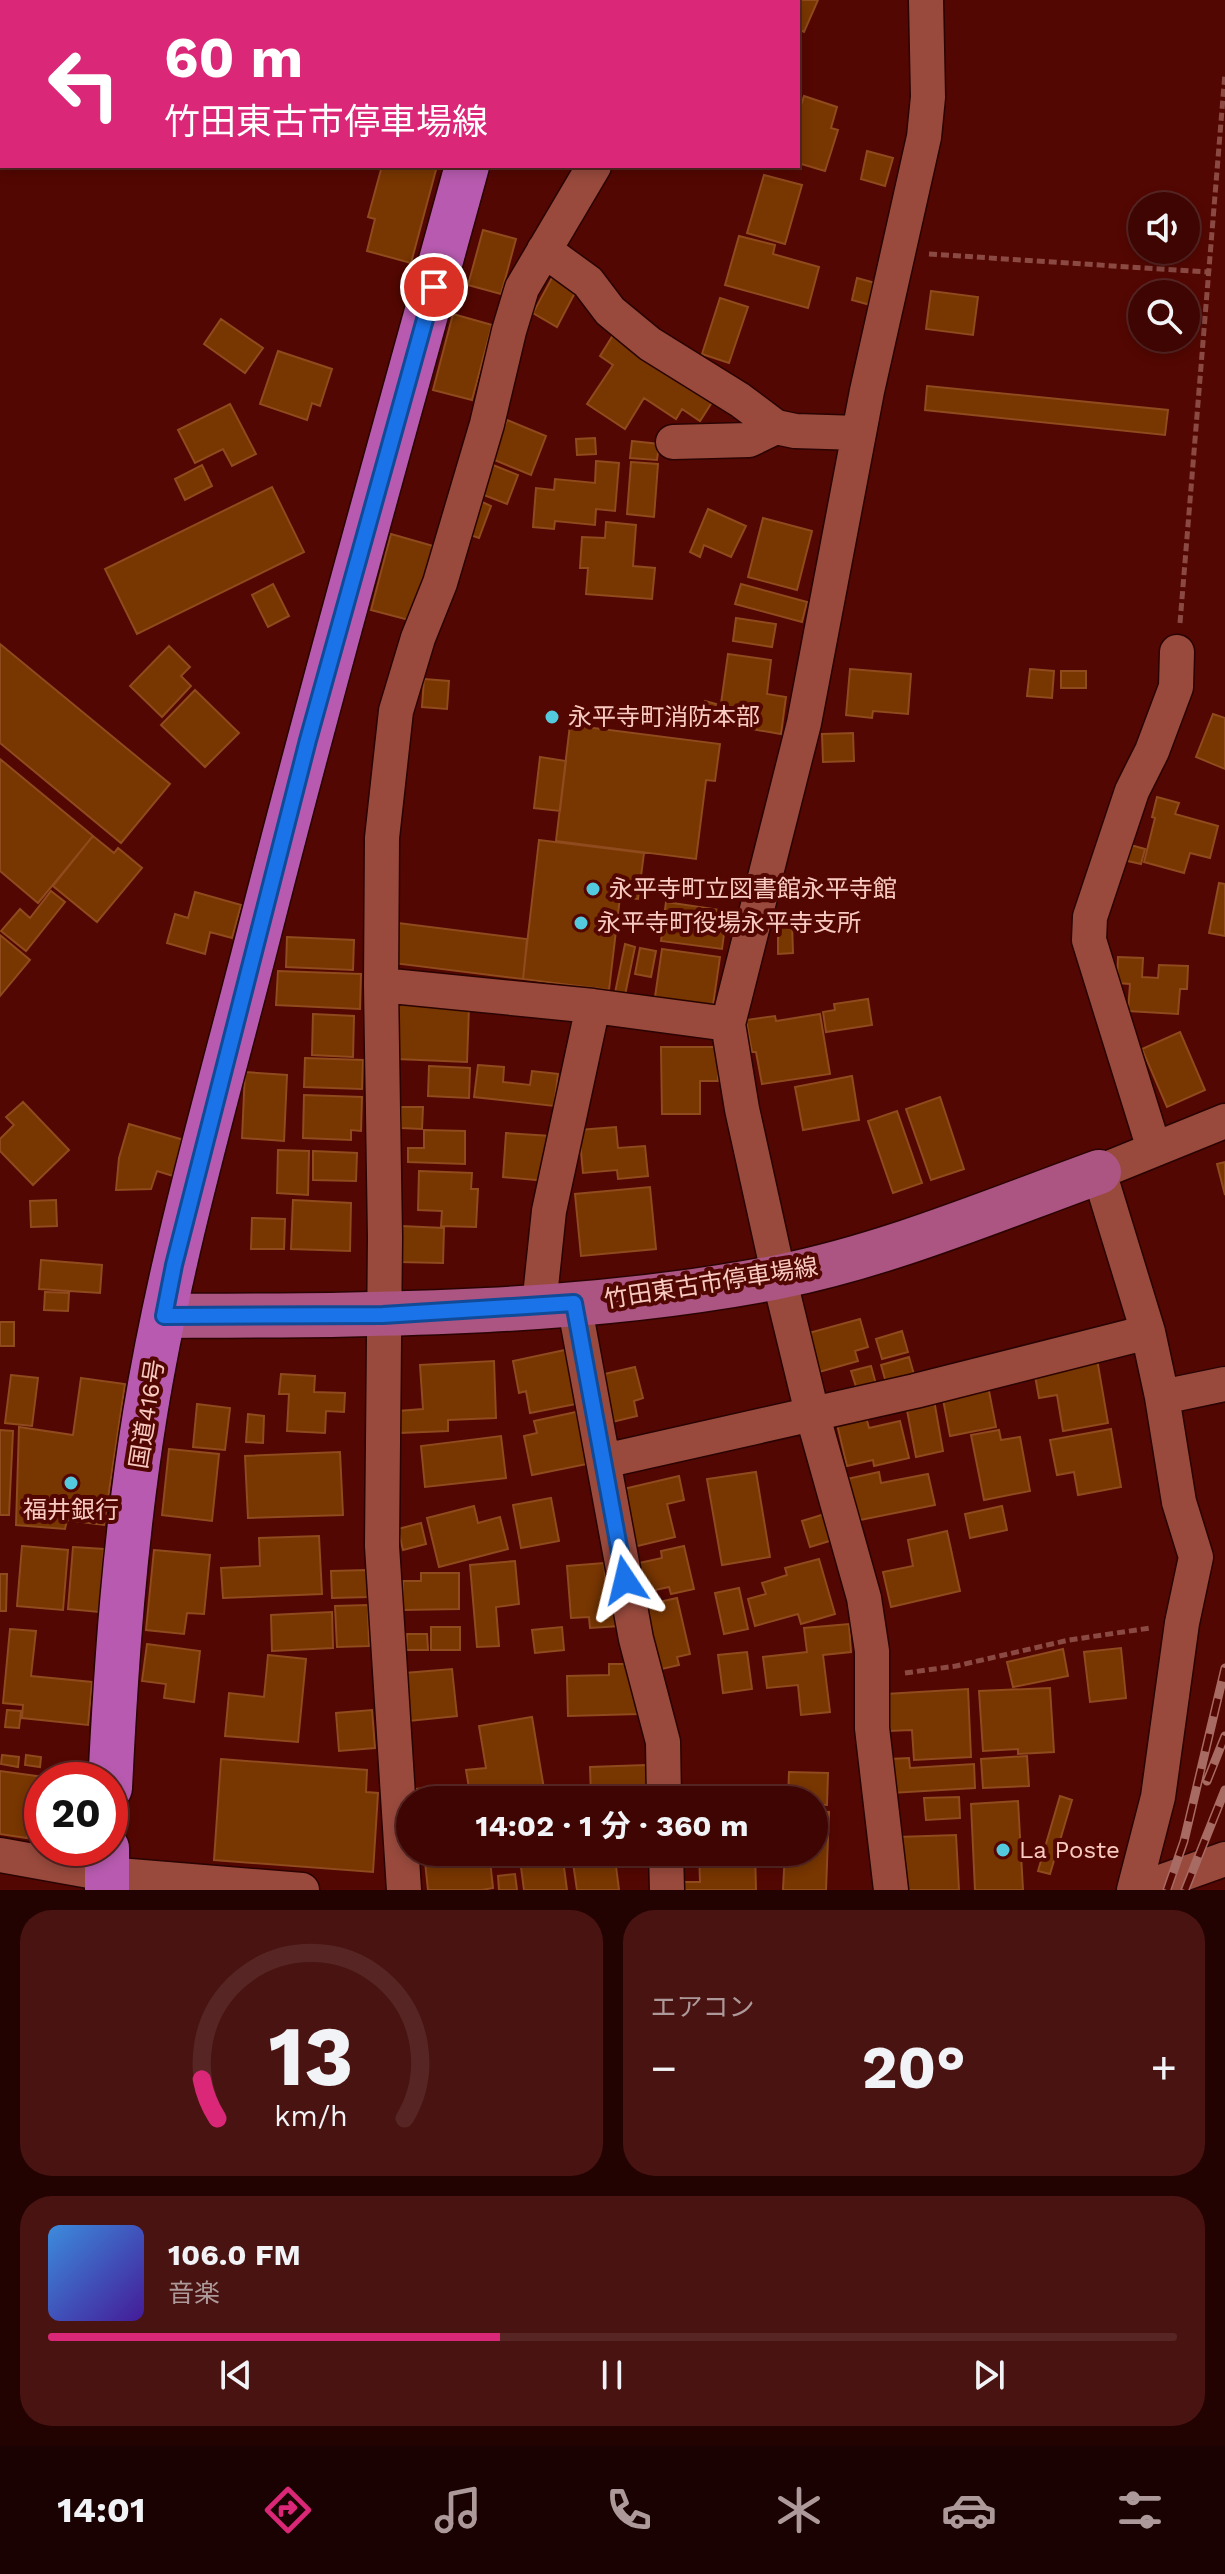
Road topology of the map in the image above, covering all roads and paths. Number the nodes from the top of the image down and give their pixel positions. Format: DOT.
graph roads {
  1 [pos="926,0"];
  2 [pos="1225,73"];
  3 [pos="466,168"];
  4 [pos="593,168"];
  5 [pos="544,250"];
  6 [pos="898,252"];
  7 [pos="1207,272"];
  8 [pos="776,427"];
  9 [pos="859,433"];
  10 [pos="673,442"];
  11 [pos="1177,652"];
  12 [pos="381,985"];
  13 [pos="593,1006"];
  14 [pos="728,1024"];
  15 [pos="1225,1121"];
  16 [pos="1154,1149"];
  17 [pos="1099,1172"];
  18 [pos="779,1277"];
  19 [pos="556,1304"];
  20 [pos="383,1315"];
  21 [pos="164,1316"];
  22 [pos="1148,1332"];
  23 [pos="1225,1384"];
  24 [pos="1162,1397"];
  25 [pos="812,1413"];
  26 [pos="604,1461"];
  27 [pos="1182,1623"];
  28 [pos="872,1678"];
  29 [pos="111,1762"];
  30 [pos="664,1786"];
  31 [pos="0,1855"];
  32 [pos="1225,1859"];
  33 [pos="666,1866"];
  34 [pos="107,1871"];
  35 [pos="302,1890"];
  36 [pos="404,1890"];
  37 [pos="667,1890"];
  38 [pos="891,1890"];
  39 [pos="1136,1890"];
  1 -- 6 [label="street"];
  2 -- 7 [label="path"];
  3 -- 21 [label="highway, 国道416号"];
  4 -- 5 [label="street"];
  5 -- 8 [label="street"];
  5 -- 12 [label="street"];
  6 -- 7 [label="path"];
  6 -- 9 [label="street"];
  7 -- 11 [label="path"];
  8 -- 9 [label="street"];
  8 -- 10 [label="street"];
  9 -- 14 [label="street"];
  11 -- 16 [label="street"];
  12 -- 13 [label="street"];
  12 -- 20 [label="street"];
  13 -- 14 [label="street"];
  13 -- 19 [label="street"];
  14 -- 18 [label="street"];
  15 -- 16 [label="street"];
  16 -- 17 [label="street"];
  17 -- 18 [label="main road, 竹田東古市停車場線"];
  17 -- 22 [label="street"];
  18 -- 19 [label="main road, 竹田東古市停車場線"];
  18 -- 25 [label="street"];
  19 -- 20 [label="main road, 竹田東古市停車場線"];
  19 -- 26 [label="street"];
  20 -- 21 [label="main road, 竹田東古市停車場線"];
  20 -- 36 [label="street"];
  21 -- 29 [label="highway, 国道416号"];
  22 -- 24 [label="street"];
  22 -- 25 [label="street"];
  23 -- 24 [label="street"];
  24 -- 27 [label="street"];
  25 -- 26 [label="street"];
  25 -- 28 [label="street"];
  26 -- 30 [label="street"];
  27 -- 28 [label="path"];
  27 -- 39 [label="street"];
  28 -- 38 [label="street"];
  31 -- 34 [label="street"];
  32 -- 39 [label="street"];
  33 -- 37 [label="street"];
  34 -- 35 [label="street"];
}
